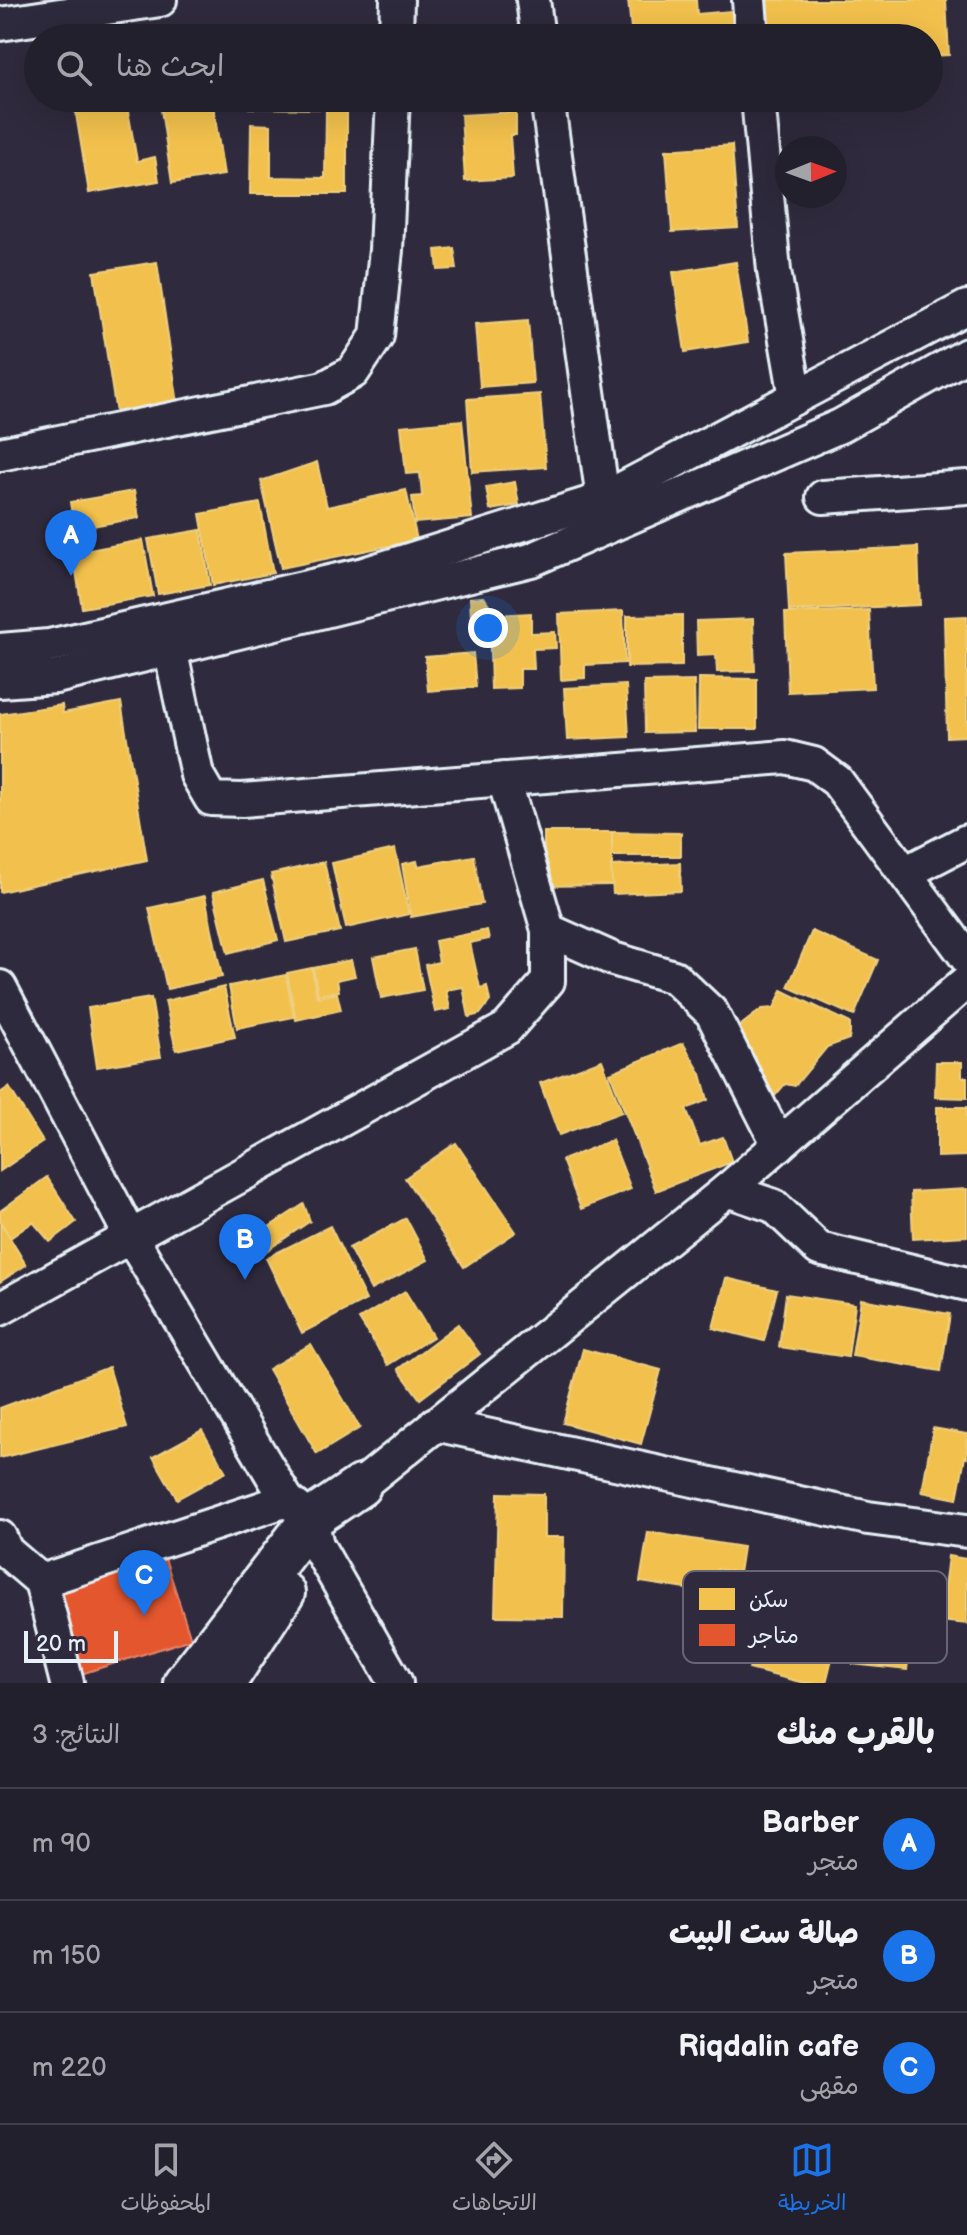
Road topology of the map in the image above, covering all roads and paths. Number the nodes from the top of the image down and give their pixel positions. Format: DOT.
graph roads {
  1 [pos="160,0"];
  2 [pos="397,0"];
  3 [pos="533,0"];
  4 [pos="749,0"];
  5 [pos="0,24"];
  6 [pos="396,24"];
  7 [pos="536,24"];
  8 [pos="751,24"];
  9 [pos="392,112"];
  10 [pos="549,112"];
  11 [pos="759,112"];
  12 [pos="967,307"];
  13 [pos="967,355"];
  14 [pos="796,397"];
  15 [pos="0,454"];
  16 [pos="967,487"];
  17 [pos="823,497"];
  18 [pos="608,512"];
  19 [pos="170,648"];
  20 [pos="0,650"];
  21 [pos="0,681"];
  22 [pos="504,779"];
  23 [pos="967,841"];
  24 [pos="905,873"];
  25 [pos="548,930"];
  26 [pos="967,958"];
  27 [pos="967,981"];
  28 [pos="4,1004"];
  29 [pos="779,1145"];
  30 [pos="727,1190"];
  31 [pos="131,1237"];
  32 [pos="967,1284"];
  33 [pos="0,1309"];
  34 [pos="435,1424"];
  35 [pos="360,1486"];
  36 [pos="305,1521"];
  37 [pos="967,1531"];
  38 [pos="0,1537"];
  39 [pos="41,1581"];
  40 [pos="67,1683"];
  41 [pos="184,1683"];
  42 [pos="225,1683"];
  43 [pos="396,1683"];
  1 -- 5 [label="street"];
  2 -- 6 [label="street"];
  3 -- 7 [label="street"];
  4 -- 8 [label="street"];
  9 -- 15 [label="street"];
  10 -- 18 [label="street"];
  11 -- 14 [label="street"];
  12 -- 14 [label="street"];
  13 -- 18 [label="street"];
  14 -- 18 [label="street"];
  16 -- 17 [label="street"];
  18 -- 19 [label="street"];
  18 -- 20 [label="street"];
  19 -- 21 [label="street"];
  19 -- 22 [label="street"];
  22 -- 24 [label="street"];
  22 -- 25 [label="street"];
  23 -- 24 [label="street"];
  24 -- 26 [label="street"];
  25 -- 29 [label="street"];
  25 -- 31 [label="street"];
  27 -- 29 [label="street"];
  28 -- 31 [label="street"];
  29 -- 30 [label="street"];
  30 -- 32 [label="street"];
  30 -- 34 [label="street"];
  31 -- 33 [label="street"];
  31 -- 36 [label="street"];
  34 -- 35 [label="street"];
  34 -- 37 [label="street"];
  35 -- 36 [label="main road"];
  36 -- 39 [label="street"];
  36 -- 41 [label="main road"];
  36 -- 42 [label="main road"];
  36 -- 43 [label="street"];
  38 -- 39 [label="street"];
  39 -- 40 [label="street"];
}
